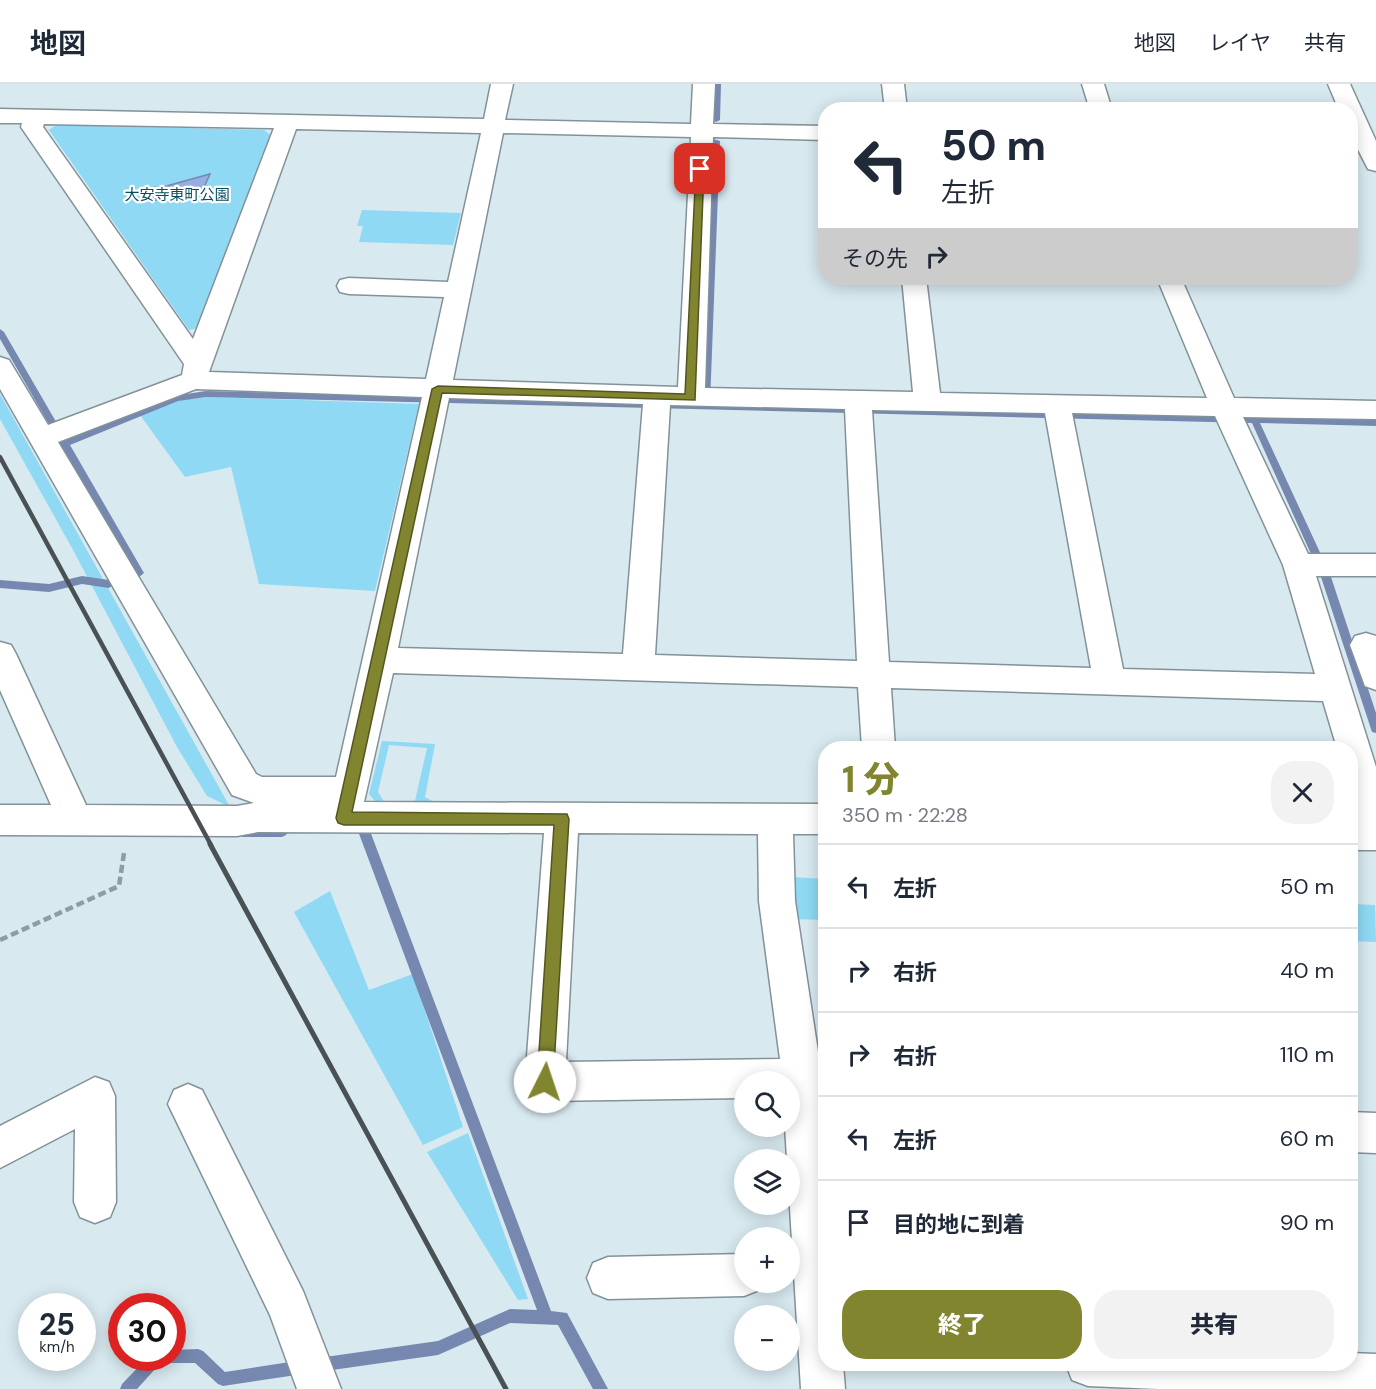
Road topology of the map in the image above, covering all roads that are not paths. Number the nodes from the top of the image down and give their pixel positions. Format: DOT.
graph roads {
  1 [pos="502,84"];
  2 [pos="704,84"];
  3 [pos="893,84"];
  4 [pos="1093,84"];
  5 [pos="1339,84"];
  6 [pos="895,102"];
  7 [pos="1099,102"];
  8 [pos="1347,102"];
  9 [pos="0,116"];
  10 [pos="36,116"];
  11 [pos="287,122"];
  12 [pos="493,126"];
  13 [pos="1358,128"];
  14 [pos="702,131"];
  15 [pos="818,133"];
  16 [pos="1367,149"];
  17 [pos="915,285"];
  18 [pos="1171,285"];
  19 [pos="350,286"];
  20 [pos="459,290"];
  21 [pos="0,366"];
  22 [pos="196,372"];
  23 [pos="436,396"];
  24 [pos="702,398"];
  25 [pos="656,402"];
  26 [pos="927,403"];
  27 [pos="859,407"];
  28 [pos="1376,410"];
  29 [pos="1058,412"];
  30 [pos="1228,416"];
  31 [pos="52,434"];
  32 [pos="1313,565"];
  33 [pos="1376,565"];
  34 [pos="1366,645"];
  35 [pos="0,654"];
  36 [pos="380,660"];
  37 [pos="638,668"];
  38 [pos="874,675"];
  39 [pos="1376,677"];
  40 [pos="1110,682"];
  41 [pos="1336,688"];
  42 [pos="878,741"];
  43 [pos="1352,741"];
  44 [pos="1358,762"];
  45 [pos="346,805"];
  46 [pos="0,820"];
  47 [pos="75,820"];
  48 [pos="818,820"];
  49 [pos="1376,822"];
  50 [pos="562,826"];
  51 [pos="775,826"];
  52 [pos="1358,835"];
  53 [pos="1376,835"];
  54 [pos="811,1103"];
  55 [pos="188,1104"];
  56 [pos="1358,1132"];
  57 [pos="1376,1133"];
  58 [pos="0,1148"];
  59 [pos="94,1202"];
  60 [pos="802,1274"];
  61 [pos="734,1275"];
  62 [pos="608,1278"];
  63 [pos="818,1343"];
  64 [pos="1256,1371"];
  65 [pos="313,1374"];
  66 [pos="1376,1376"];
  1 -- 12 [label="street"];
  2 -- 14 [label="street"];
  3 -- 6 [label="street"];
  4 -- 7 [label="street"];
  5 -- 8 [label="street"];
  9 -- 10 [label="street"];
  10 -- 11 [label="street"];
  10 -- 22 [label="street"];
  11 -- 12 [label="street"];
  11 -- 22 [label="street"];
  12 -- 14 [label="street"];
  12 -- 20 [label="street"];
  13 -- 16 [label="street"];
  14 -- 15 [label="street"];
  14 -- 24 [label="street"];
  17 -- 26 [label="street"];
  18 -- 30 [label="street"];
  19 -- 20 [label="street"];
  20 -- 23 [label="street"];
  21 -- 31 [label="street"];
  22 -- 23 [label="street"];
  22 -- 31 [label="street"];
  23 -- 25 [label="street"];
  23 -- 36 [label="street"];
  24 -- 25 [label="street"];
  24 -- 27 [label="street"];
  25 -- 37 [label="street"];
  26 -- 27 [label="street"];
  26 -- 29 [label="street"];
  27 -- 38 [label="street"];
  28 -- 30 [label="street"];
  29 -- 30 [label="street"];
  29 -- 40 [label="street"];
  30 -- 32 [label="street"];
  31 -- 45 [label="street"];
  32 -- 33 [label="street"];
  32 -- 41 [label="street"];
  34 -- 39 [label="street"];
  35 -- 47 [label="street"];
  36 -- 37 [label="street"];
  36 -- 45 [label="street"];
  37 -- 38 [label="street"];
  38 -- 40 [label="street"];
  38 -- 42 [label="street"];
  40 -- 41 [label="street"];
  41 -- 43 [label="street"];
  44 -- 49 [label="street"];
  45 -- 47 [label="street"];
  45 -- 50 [label="street"];
  46 -- 47 [label="street"];
  48 -- 51 [label="street"];
  50 -- 51 [label="street"];
  50 -- 54 [label="street"];
  51 -- 54 [label="street"];
  52 -- 53 [label="street"];
  54 -- 60 [label="street"];
  55 -- 65 [label="street"];
  56 -- 57 [label="street"];
  58 -- 59 [label="street"];
  60 -- 63 [label="street"];
  61 -- 62 [label="street"];
  64 -- 66 [label="street"];
}
